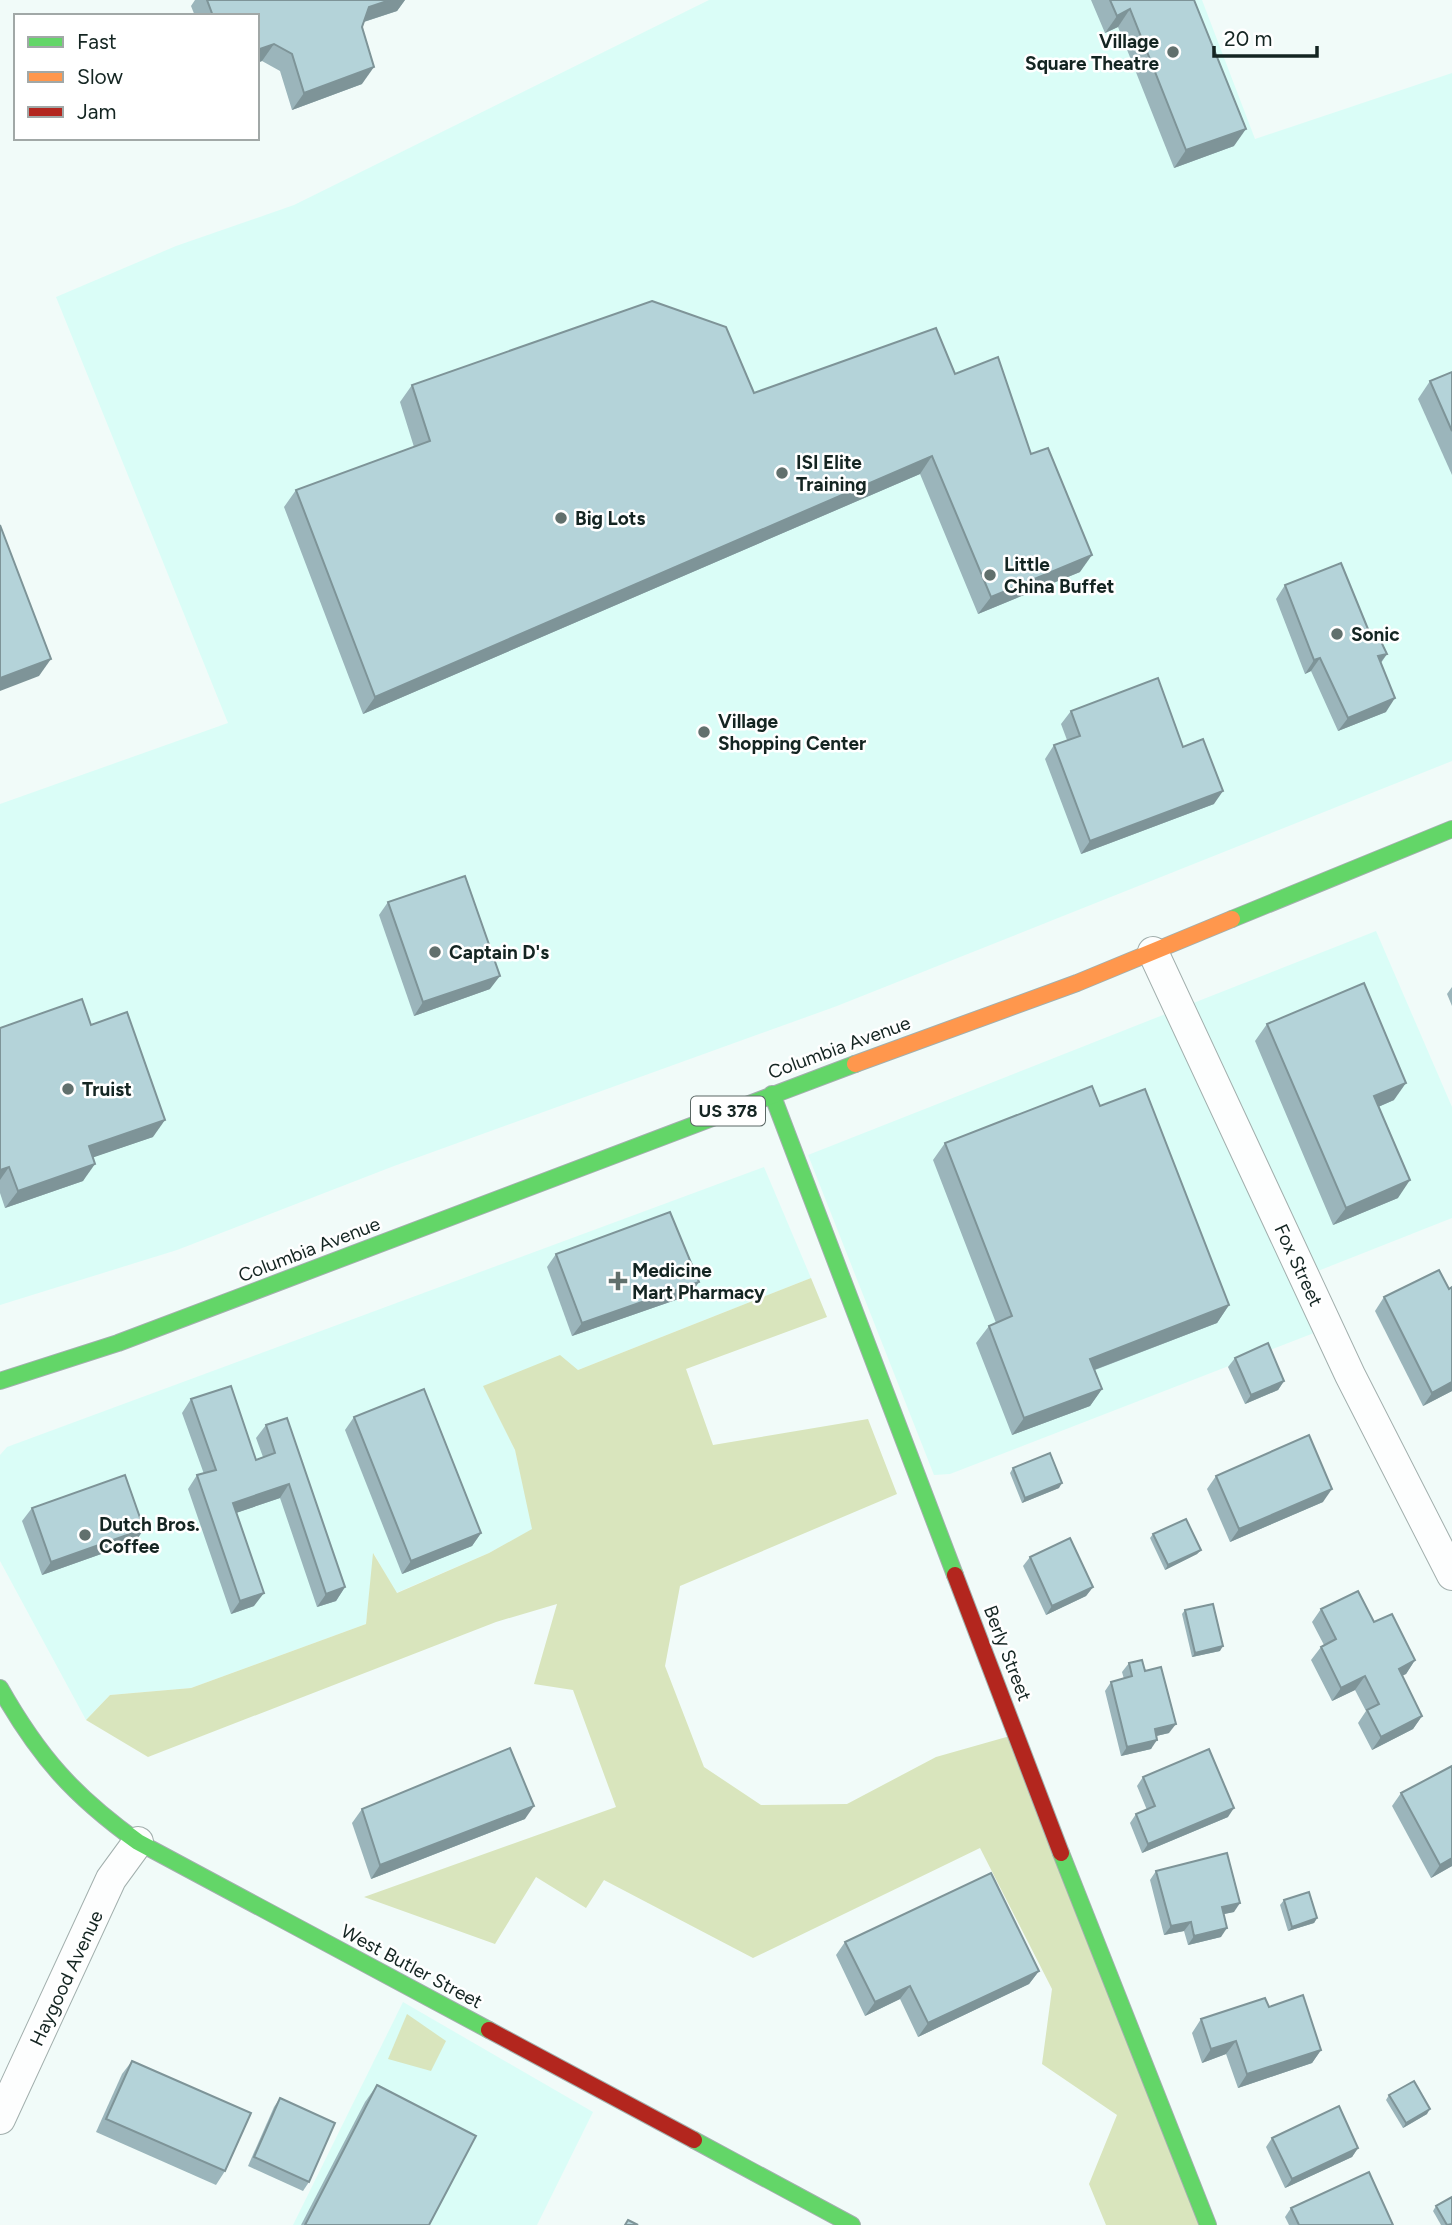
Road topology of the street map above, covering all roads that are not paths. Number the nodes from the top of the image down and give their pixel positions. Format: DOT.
graph roads {
  1 [pos="1452,829"];
  2 [pos="1153,952"];
  3 [pos="772,1094"];
  4 [pos="0,1381"];
  5 [pos="1452,1575"];
  6 [pos="0,1688"];
  7 [pos="138,1842"];
  8 [pos="0,2119"];
  9 [pos="852,2225"];
  10 [pos="1209,2225"];
  1 -- 2 [label="street, Columbia Avenue / US 378"];
  2 -- 3 [label="street, Columbia Avenue / US 378"];
  2 -- 5 [label="street, Fox Street"];
  3 -- 4 [label="street, Columbia Avenue / US 378"];
  3 -- 10 [label="street, Berly Street"];
  6 -- 7 [label="street, West Butler Street"];
  7 -- 8 [label="street, Haygood Avenue"];
  7 -- 9 [label="street, West Butler Street"];
}
